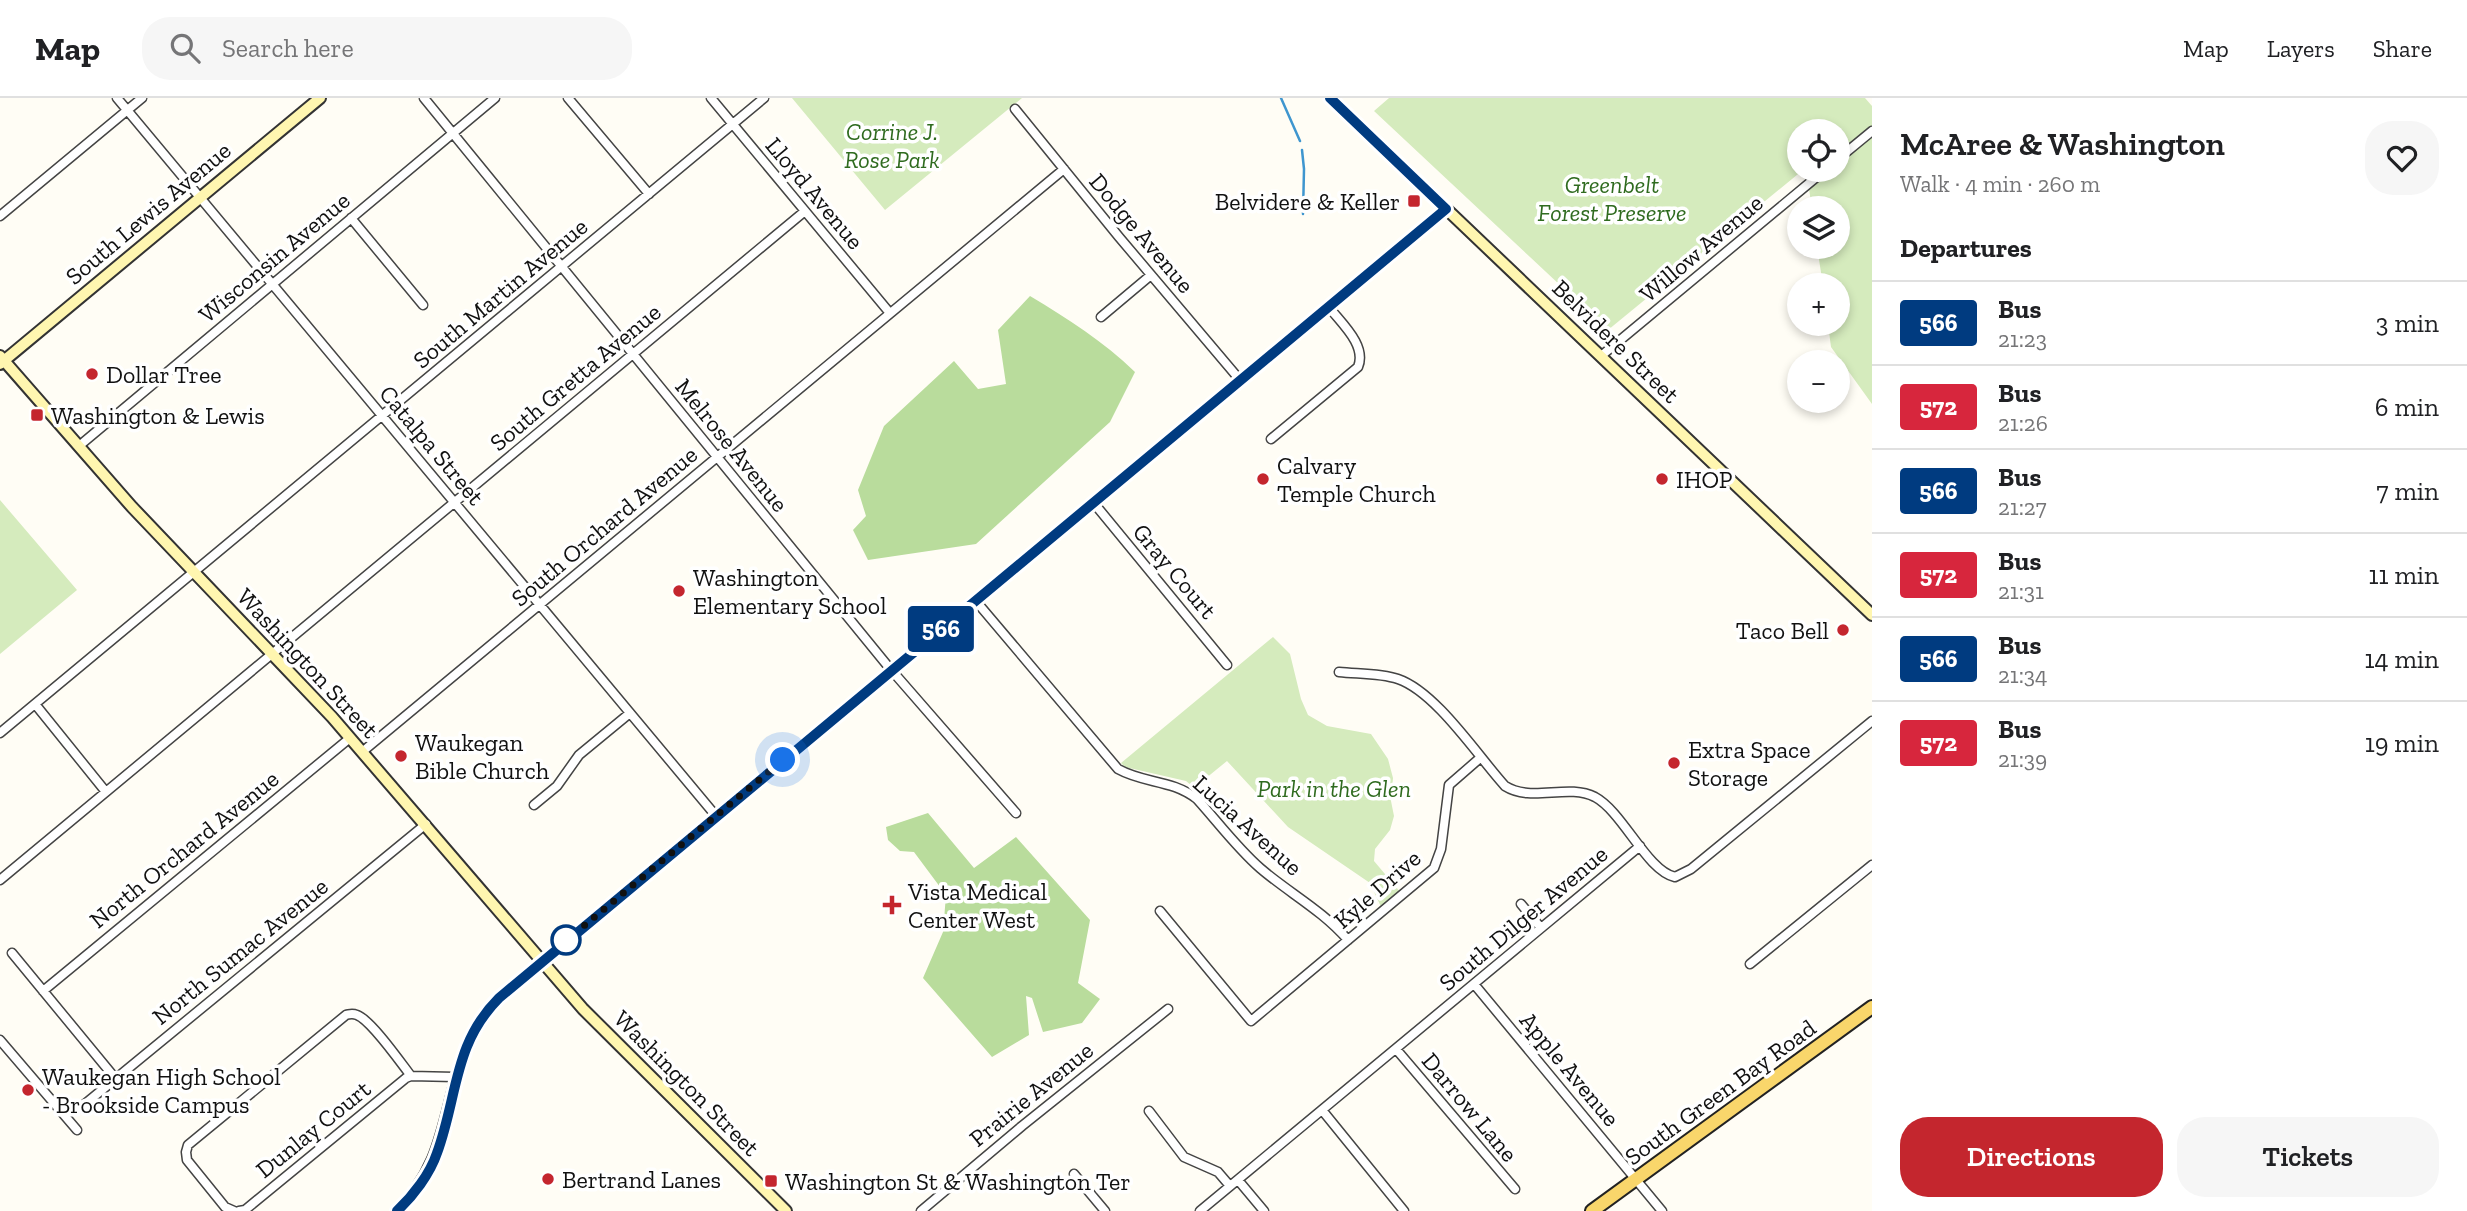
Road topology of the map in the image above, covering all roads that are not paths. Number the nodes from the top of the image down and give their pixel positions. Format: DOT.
graph roads {
  1 [pos="117,98"];
  2 [pos="142,98"];
  3 [pos="320,98"];
  4 [pos="424,98"];
  5 [pos="495,98"];
  6 [pos="568,98"];
  7 [pos="711,98"];
  8 [pos="764,98"];
  9 [pos="1331,98"];
  10 [pos="1016,109"];
  11 [pos="128,110"];
  12 [pos="733,124"];
  13 [pos="1872,131"];
  14 [pos="452,133"];
  15 [pos="1850,149"];
  16 [pos="1064,169"];
  17 [pos="1811,182"];
  18 [pos="649,194"];
  19 [pos="200,197"];
  20 [pos="1446,209"];
  21 [pos="805,211"];
  22 [pos="0,216"];
  23 [pos="351,218"];
  24 [pos="562,267"];
  25 [pos="1151,275"];
  26 [pos="272,284"];
  27 [pos="424,305"];
  28 [pos="1328,306"];
  29 [pos="889,312"];
  30 [pos="1101,317"];
  31 [pos="633,354"];
  32 [pos="1601,356"];
  33 [pos="1,360"];
  34 [pos="1240,380"];
  35 [pos="383,416"];
  36 [pos="1271,439"];
  37 [pos="79,446"];
  38 [pos="717,457"];
  39 [pos="1093,502"];
  40 [pos="455,503"];
  41 [pos="194,572"];
  42 [pos="975,600"];
  43 [pos="540,605"];
  44 [pos="1872,615"];
  45 [pos="273,654"];
  46 [pos="1227,665"];
  47 [pos="891,670"];
  48 [pos="1339,672"];
  49 [pos="35,704"];
  50 [pos="630,713"];
  51 [pos="1872,721"];
  52 [pos="0,733"];
  53 [pos="350,738"];
  54 [pos="362,752"];
  55 [pos="1479,758"];
  56 [pos="107,792"];
  57 [pos="534,805"];
  58 [pos="1016,813"];
  59 [pos="716,816"];
  60 [pos="426,824"];
  61 [pos="1640,846"];
  62 [pos="1872,865"];
  63 [pos="0,880"];
  64 [pos="1521,904"];
  65 [pos="1160,911"];
  66 [pos="1541,928"];
  67 [pos="1348,940"];
  68 [pos="12,953"];
  69 [pos="542,960"];
  70 [pos="1750,964"];
  71 [pos="1474,984"];
  72 [pos="43,990"];
  73 [pos="1872,1007"];
  74 [pos="1168,1009"];
  75 [pos="0,1040"];
  76 [pos="1396,1049"];
  77 [pos="411,1076"];
  78 [pos="455,1077"];
  79 [pos="115,1078"];
  80 [pos="80,1108"];
  81 [pos="1322,1110"];
  82 [pos="1149,1111"];
  83 [pos="77,1130"];
  84 [pos="1074,1174"];
  85 [pos="1636,1179"];
  86 [pos="1238,1180"];
  87 [pos="1230,1186"];
  88 [pos="1515,1189"];
  89 [pos="237,1211"];
  90 [pos="398,1211"];
  91 [pos="786,1211"];
  92 [pos="921,1211"];
  93 [pos="1105,1211"];
  94 [pos="1200,1211"];
  95 [pos="1264,1211"];
  96 [pos="1404,1211"];
  97 [pos="1592,1211"];
  98 [pos="1662,1211"];
  1 -- 11 [label="street, Catalpa Street"];
  2 -- 11 [label="street"];
  3 -- 19 [label="main road, South Lewis Avenue"];
  4 -- 14 [label="street, Melrose Avenue"];
  5 -- 14 [label="street, Wisconsin Avenue"];
  6 -- 18 [label="street"];
  7 -- 12 [label="street, Lloyd Avenue"];
  8 -- 12 [label="street, South Martin Avenue"];
  9 -- 20 [label="main road, Belvidere Street"];
  10 -- 16 [label="street, Dodge Avenue"];
  11 -- 19 [label="street, Catalpa Street"];
  11 -- 22 [label="street"];
  12 -- 18 [label="street, South Martin Avenue"];
  12 -- 21 [label="street, Lloyd Avenue"];
  13 -- 15 [label="street"];
  14 -- 23 [label="street, Wisconsin Avenue"];
  14 -- 24 [label="street, Melrose Avenue"];
  16 -- 25 [label="street, Dodge Avenue"];
  16 -- 29 [label="street, South Orchard Avenue"];
  17 -- 32 [label="street, Willow Avenue"];
  18 -- 24 [label="street, South Martin Avenue"];
  19 -- 26 [label="street, Catalpa Street"];
  19 -- 33 [label="main road, South Lewis Avenue"];
  20 -- 28 [label="main road"];
  20 -- 32 [label="main road, Belvidere Street"];
  21 -- 29 [label="street, Lloyd Avenue"];
  21 -- 31 [label="street, South Gretta Avenue"];
  23 -- 26 [label="street, Wisconsin Avenue"];
  23 -- 27 [label="street"];
  24 -- 31 [label="street, Melrose Avenue"];
  24 -- 35 [label="street, South Martin Avenue"];
  25 -- 30 [label="street"];
  25 -- 34 [label="street, Dodge Avenue"];
  26 -- 35 [label="street, Catalpa Street"];
  26 -- 37 [label="street, Wisconsin Avenue"];
  28 -- 34 [label="main road"];
  28 -- 36 [label="street"];
  29 -- 38 [label="street, South Orchard Avenue"];
  31 -- 38 [label="street, Melrose Avenue"];
  31 -- 40 [label="street, South Gretta Avenue"];
  32 -- 44 [label="main road, Belvidere Street"];
  33 -- 37 [label="main road, Washington Street"];
  34 -- 39 [label="main road"];
  35 -- 40 [label="street, Catalpa Street"];
  35 -- 41 [label="street, South Martin Avenue"];
  37 -- 41 [label="main road, Washington Street"];
  38 -- 43 [label="street, South Orchard Avenue"];
  38 -- 47 [label="street, Melrose Avenue"];
  39 -- 42 [label="main road"];
  39 -- 46 [label="street, Gray Court"];
  40 -- 43 [label="street, Catalpa Street"];
  40 -- 45 [label="street, South Gretta Avenue"];
  41 -- 45 [label="main road, Washington Street"];
  41 -- 49 [label="street, South Martin Avenue"];
  42 -- 47 [label="main road"];
  42 -- 67 [label="street, Lucia Avenue"];
  43 -- 50 [label="street, Catalpa Street"];
  43 -- 54 [label="street, South Orchard Avenue"];
  45 -- 53 [label="main road, Washington Street"];
  45 -- 56 [label="street, South Gretta Avenue"];
  47 -- 58 [label="street, Melrose Avenue"];
  47 -- 59 [label="main road"];
  48 -- 55 [label="street"];
  49 -- 52 [label="street, South Martin Avenue"];
  49 -- 56 [label="street"];
  50 -- 57 [label="street"];
  50 -- 59 [label="street, Catalpa Street"];
  51 -- 61 [label="street, South Dilger Avenue"];
  53 -- 54 [label="main road, Washington Street"];
  53 -- 72 [label="street, North Orchard Avenue"];
  54 -- 60 [label="main road, Washington Street"];
  55 -- 61 [label="street"];
  55 -- 67 [label="street, Kyle Drive"];
  56 -- 63 [label="street, South Gretta Avenue"];
  59 -- 69 [label="main road"];
  60 -- 69 [label="main road, Washington Street"];
  60 -- 79 [label="street, North Sumac Avenue"];
  61 -- 66 [label="street, South Dilger Avenue"];
  62 -- 70 [label="street"];
  64 -- 66 [label="street"];
  65 -- 67 [label="street, Kyle Drive"];
  66 -- 71 [label="street, South Dilger Avenue"];
  68 -- 72 [label="street"];
  69 -- 78 [label="main road"];
  69 -- 91 [label="main road, Washington Street"];
  71 -- 76 [label="street, South Dilger Avenue"];
  71 -- 85 [label="street, Apple Avenue"];
  72 -- 79 [label="street"];
  73 -- 85 [label="main road, South Green Bay Road"];
  74 -- 92 [label="street, Prairie Avenue"];
  75 -- 83 [label="street"];
  76 -- 81 [label="street, South Dilger Avenue"];
  76 -- 88 [label="street, Darrow Lane"];
  77 -- 78 [label="street"];
  77 -- 89 [label="street, Dunlay Court"];
  77 -- 89 [label="street, Dunlay Court"];
  78 -- 90 [label="main road"];
  79 -- 80 [label="street, North Sumac Avenue"];
  81 -- 86 [label="street, South Dilger Avenue"];
  81 -- 96 [label="street"];
  82 -- 87 [label="street"];
  84 -- 93 [label="street"];
  85 -- 97 [label="main road, South Green Bay Road"];
  85 -- 98 [label="street, Apple Avenue"];
  86 -- 87 [label="street, South Dilger Avenue"];
  86 -- 95 [label="street"];
  87 -- 94 [label="street, South Dilger Avenue"];
}
